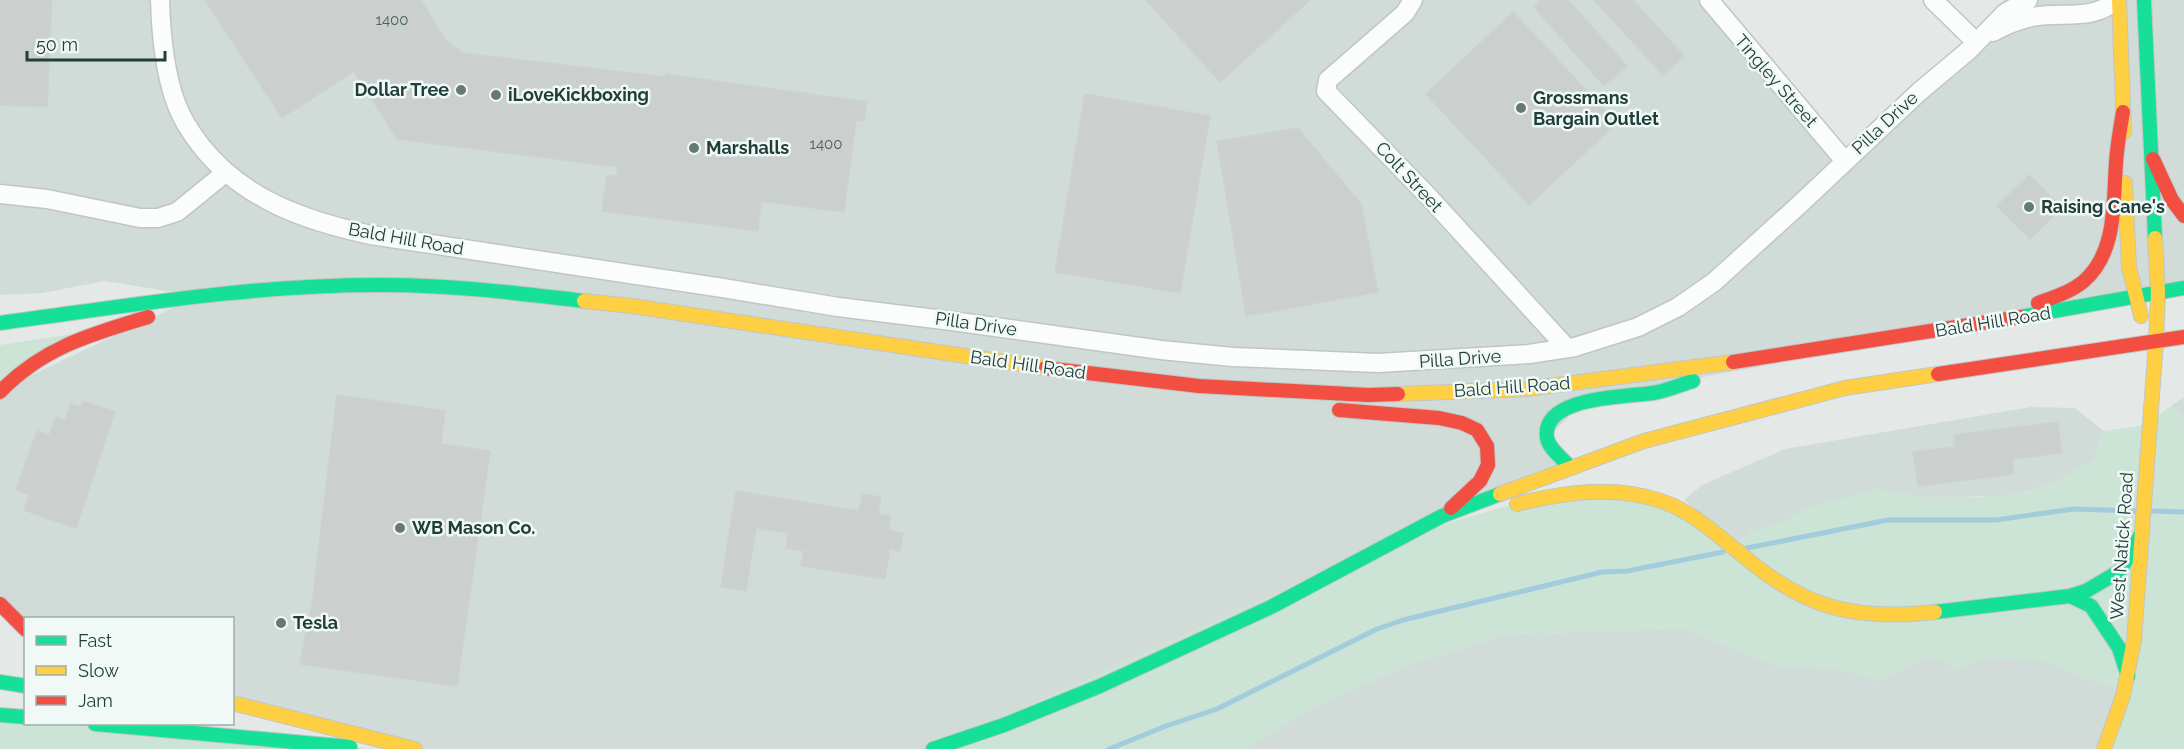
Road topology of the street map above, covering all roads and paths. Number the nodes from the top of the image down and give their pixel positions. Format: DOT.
graph roads {
  1 [pos="160,0"];
  2 [pos="1709,0"];
  3 [pos="1933,0"];
  4 [pos="2028,0"];
  5 [pos="2118,0"];
  6 [pos="2144,0"];
  7 [pos="1409,6"];
  8 [pos="1976,42"];
  9 [pos="2123,112"];
  10 [pos="2153,159"];
  11 [pos="1844,160"];
  12 [pos="225,173"];
  13 [pos="0,194"];
  14 [pos="2184,216"];
  15 [pos="288,288"];
  16 [pos="2184,288"];
  17 [pos="2158,293"];
  18 [pos="2134,298"];
  19 [pos="837,307"];
  20 [pos="0,323"];
  21 [pos="1936,331"];
  22 [pos="2184,337"];
  23 [pos="2156,342"];
  24 [pos="1567,348"];
  25 [pos="1778,356"];
  26 [pos="1070,372"];
  27 [pos="0,392"];
  28 [pos="1293,405"];
  29 [pos="1326,409"];
  30 [pos="1570,467"];
  31 [pos="1442,516"];
  32 [pos="2140,530"];
  33 [pos="1405,537"];
  34 [pos="2070,596"];
  35 [pos="0,604"];
  36 [pos="24,628"];
  37 [pos="2128,676"];
  38 [pos="0,682"];
  39 [pos="24,686"];
  40 [pos="234,704"];
  41 [pos="0,715"];
  42 [pos="24,717"];
  43 [pos="116,725"];
  44 [pos="234,725"];
  45 [pos="350,747"];
  46 [pos="366,749"];
  47 [pos="415,749"];
  48 [pos="933,749"];
  49 [pos="2104,749"];
  1 -- 12 [label="street, Bald Hill Road"];
  2 -- 11 [label="street, Tingley Street"];
  3 -- 8 [label="street"];
  4 -- 8 [label="street, Pilla Drive"];
  5 -- 8 [label="street, Pilla Drive"];
  5 -- 9 [label="main road"];
  6 -- 10 [label="main road, West Natick Road"];
  7 -- 24 [label="street, Colt Street"];
  8 -- 11 [label="street, Pilla Drive"];
  9 -- 18 [label="main road"];
  9 -- 21 [label="main road"];
  10 -- 14 [label="main road"];
  10 -- 17 [label="main road, West Natick Road"];
  11 -- 24 [label="street, Pilla Drive"];
  12 -- 13 [label="street"];
  12 -- 19 [label="street, Bald Hill Road"];
  15 -- 20 [label="main road"];
  15 -- 26 [label="main road, Bald Hill Road"];
  15 -- 27 [label="main road"];
  16 -- 17 [label="main road, Bald Hill Road"];
  17 -- 18 [label="main road, Bald Hill Road"];
  17 -- 23 [label="main road, West Natick Road"];
  18 -- 21 [label="main road, Bald Hill Road"];
  18 -- 23 [label="main road"];
  19 -- 24 [label="street, Pilla Drive"];
  21 -- 25 [label="main road, Bald Hill Road"];
  22 -- 23 [label="main road"];
  23 -- 30 [label="main road"];
  23 -- 32 [label="main road, West Natick Road"];
  25 -- 26 [label="main road, Bald Hill Road"];
  25 -- 30 [label="main road"];
  26 -- 28 [label="main road"];
  29 -- 31 [label="main road"];
  30 -- 31 [label="main road"];
  31 -- 33 [label="main road"];
  32 -- 34 [label="main road"];
  32 -- 37 [label="main road, West Natick Road"];
  33 -- 34 [label="main road"];
  33 -- 48 [label="main road"];
  34 -- 37 [label="main road"];
  35 -- 36 [label="main road"];
  37 -- 49 [label="main road, West Natick Road"];
  38 -- 39 [label="main road"];
  40 -- 47 [label="main road"];
  41 -- 42 [label="main road"];
  43 -- 45 [label="main road"];
  44 -- 45 [label="main road"];
  45 -- 46 [label="main road"];
}
